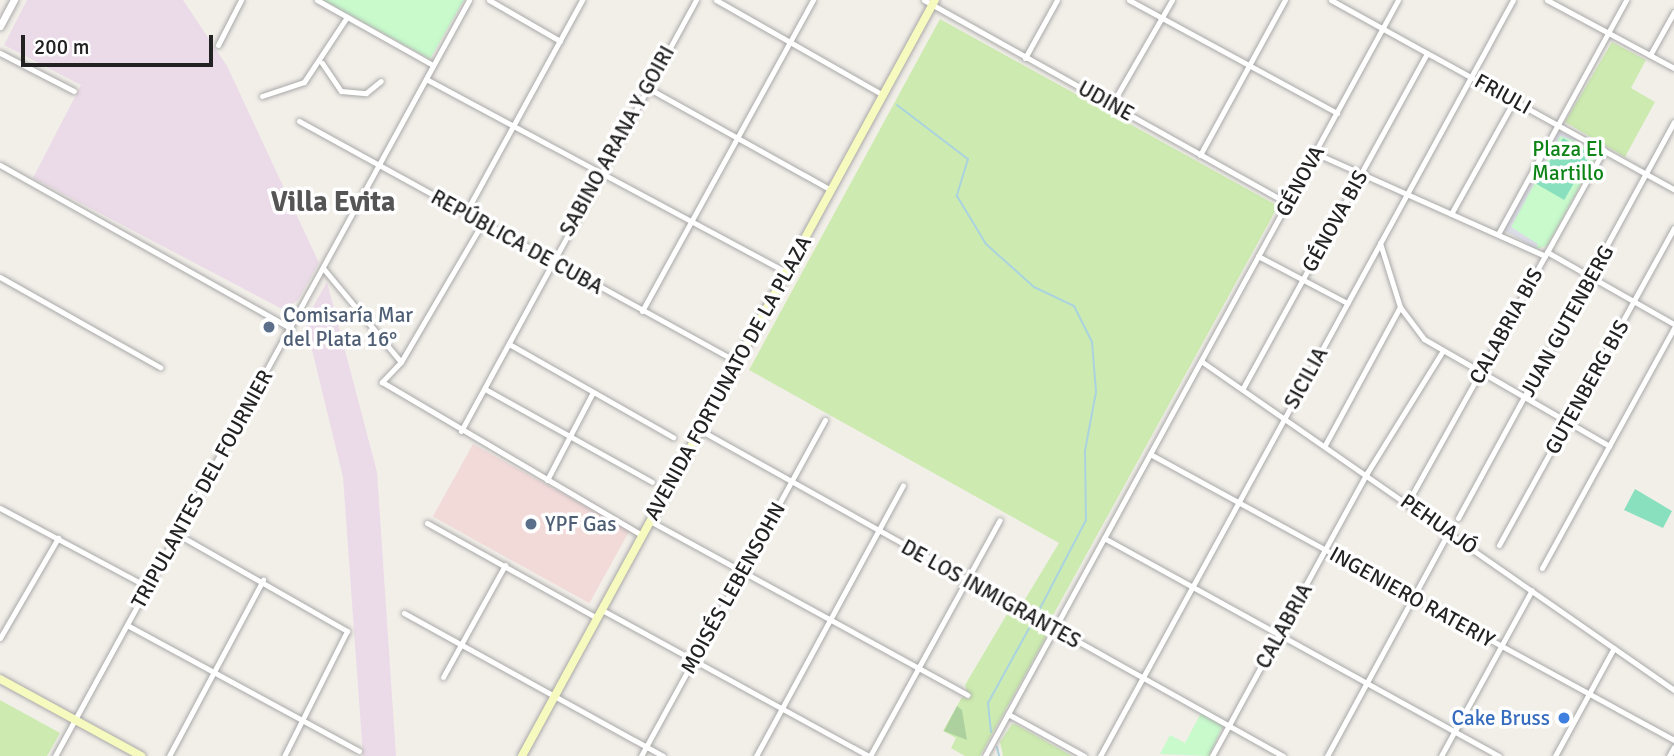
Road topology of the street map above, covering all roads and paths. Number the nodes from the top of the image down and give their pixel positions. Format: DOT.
graph roads {
  1 [pos="14,0"];
  2 [pos="241,0"];
  3 [pos="317,0"];
  4 [pos="470,0"];
  5 [pos="489,0"];
  6 [pos="582,0"];
  7 [pos="696,0"];
  8 [pos="716,0"];
  9 [pos="813,0"];
  10 [pos="924,0"];
  11 [pos="1057,0"];
  12 [pos="1129,0"];
  13 [pos="1172,0"];
  14 [pos="1285,0"];
  15 [pos="1331,0"];
  16 [pos="1398,0"];
  17 [pos="1513,0"];
  18 [pos="1547,0"];
  19 [pos="1626,0"];
  20 [pos="934,2"];
  21 [pos="1674,12"];
  22 [pos="347,17"];
  23 [pos="1162,18"];
  24 [pos="0,26"];
  25 [pos="1383,28"];
  26 [pos="1608,33"];
  27 [pos="560,41"];
  28 [pos="790,43"];
  29 [pos="218,45"];
  30 [pos="0,53"];
  31 [pos="1427,53"];
  32 [pos="1650,55"];
  33 [pos="1025,58"];
  34 [pos="322,63"];
  35 [pos="433,65"];
  36 [pos="1249,66"];
  37 [pos="1674,68"];
  38 [pos="1471,77"];
  39 [pos="426,79"];
  40 [pos="381,81"];
  41 [pos="646,88"];
  42 [pos="74,91"];
  43 [pos="883,95"];
  44 [pos="262,96"];
  45 [pos="1514,101"];
  46 [pos="1112,104"];
  47 [pos="1336,113"];
  48 [pos="299,121"];
  49 [pos="1674,122"];
  50 [pos="1558,125"];
  51 [pos="515,126"];
  52 [pos="738,138"];
  53 [pos="1604,150"];
  54 [pos="1315,153"];
  55 [pos="1200,155"];
  56 [pos="0,165"];
  57 [pos="378,165"];
  58 [pos="599,172"];
  59 [pos="1361,174"];
  60 [pos="1647,174"];
  61 [pos="1674,189"];
  62 [pos="831,190"];
  63 [pos="1406,194"];
  64 [pos="1287,203"];
  65 [pos="466,212"];
  66 [pos="1451,214"];
  67 [pos="483,222"];
  68 [pos="692,222"];
  69 [pos="1674,228"];
  70 [pos="1498,234"];
  71 [pos="1380,243"];
  72 [pos="1546,254"];
  73 [pos="1258,256"];
  74 [pos="550,261"];
  75 [pos="323,268"];
  76 [pos="786,272"];
  77 [pos="1590,276"];
  78 [pos="0,277"];
  79 [pos="1303,280"];
  80 [pos="1634,301"];
  81 [pos="1347,303"];
  82 [pos="1399,307"];
  83 [pos="642,311"];
  84 [pos="1674,326"];
  85 [pos="291,328"];
  86 [pos="509,344"];
  87 [pos="1443,352"];
  88 [pos="1201,361"];
  89 [pos="401,362"];
  90 [pos="737,362"];
  91 [pos="160,367"];
  92 [pos="1479,374"];
  93 [pos="485,388"];
  94 [pos="1243,388"];
  95 [pos="593,392"];
  96 [pos="1524,399"];
  97 [pos="1285,416"];
  98 [pos="825,420"];
  99 [pos="1567,423"];
  100 [pos="700,430"];
  101 [pos="461,431"];
  102 [pos="570,437"];
  103 [pos="673,437"];
  104 [pos="1325,444"];
  105 [pos="1609,446"];
  106 [pos="1150,454"];
  107 [pos="1367,473"];
  108 [pos="547,480"];
  109 [pos="652,482"];
  110 [pos="790,484"];
  111 [pos="903,485"];
  112 [pos="1238,502"];
  113 [pos="1409,502"];
  114 [pos="0,508"];
  115 [pos="1458,518"];
  116 [pos="1000,520"];
  117 [pos="650,521"];
  118 [pos="427,523"];
  119 [pos="1449,531"];
  120 [pos="878,532"];
  121 [pos="177,534"];
  122 [pos="642,535"];
  123 [pos="58,538"];
  124 [pos="1104,538"];
  125 [pos="1499,545"];
  126 [pos="1325,550"];
  127 [pos="505,565"];
  128 [pos="1542,568"];
  129 [pos="742,572"];
  130 [pos="263,580"];
  131 [pos="966,581"];
  132 [pos="1192,586"];
  133 [pos="148,587"];
  134 [pos="1532,590"];
  135 [pos="1414,598"];
  136 [pos="601,610"];
  137 [pos="404,613"];
  138 [pos="597,618"];
  139 [pos="830,620"];
  140 [pos="127,625"];
  141 [pos="1054,630"];
  142 [pos="1279,634"];
  143 [pos="0,638"];
  144 [pos="460,643"];
  145 [pos="1502,646"];
  146 [pos="1614,648"];
  147 [pos="694,660"];
  148 [pos="918,668"];
  149 [pos="214,672"];
  150 [pos="443,677"];
  151 [pos="1142,678"];
  152 [pos="0,679"];
  153 [pos="1367,683"];
  154 [pos="1674,690"];
  155 [pos="1589,694"];
  156 [pos="968,695"];
  157 [pos="554,696"];
  158 [pos="782,708"];
  159 [pos="1008,714"];
  160 [pos="75,720"];
  161 [pos="303,720"];
  162 [pos="1229,726"];
  163 [pos="1455,732"];
  164 [pos="1674,740"];
  165 [pos="646,747"];
  166 [pos="1674,747"];
  167 [pos="359,751"];
  168 [pos="55,756"];
  169 [pos="141,756"];
  170 [pos="169,756"];
  171 [pos="284,756"];
  172 [pos="522,756"];
  173 [pos="641,756"];
  174 [pos="663,756"];
  175 [pos="756,756"];
  176 [pos="870,756"];
  177 [pos="985,756"];
  178 [pos="1084,756"];
  179 [pos="1100,756"];
  180 [pos="1212,756"];
  181 [pos="1283,756"];
  182 [pos="1327,756"];
  183 [pos="1441,756"];
  184 [pos="1499,756"];
  185 [pos="1555,756"];
  186 [pos="1669,756"];
  1 -- 24 [label="street"];
  2 -- 29 [label="street"];
  3 -- 22 [label="street"];
  4 -- 35 [label="street, TRIPULANTES DEL FOURNIER"];
  5 -- 27 [label="street"];
  6 -- 27 [label="street"];
  7 -- 41 [label="street, SABINO ARANA Y GOIRI"];
  8 -- 28 [label="street"];
  9 -- 28 [label="street"];
  10 -- 20 [label="street, UDINE"];
  11 -- 33 [label="street"];
  12 -- 23 [label="street"];
  13 -- 23 [label="street"];
  14 -- 36 [label="street"];
  15 -- 25 [label="street, FRIULI"];
  16 -- 25 [label="street, GÉNOVA"];
  17 -- 38 [label="street, SICILIA"];
  18 -- 26 [label="street"];
  19 -- 26 [label="street"];
  20 -- 33 [label="street, UDINE"];
  20 -- 43 [label="main road, AVENIDA FORTUNATO DE LA PLAZA"];
  21 -- 32 [label="street"];
  22 -- 34 [label="street"];
  22 -- 35 [label="street"];
  23 -- 36 [label="street"];
  23 -- 46 [label="street"];
  25 -- 31 [label="street, FRIULI"];
  25 -- 47 [label="street, GÉNOVA"];
  26 -- 32 [label="street"];
  26 -- 50 [label="street"];
  27 -- 51 [label="street"];
  28 -- 43 [label="street"];
  28 -- 52 [label="street"];
  30 -- 42 [label="street"];
  31 -- 38 [label="street, FRIULI"];
  31 -- 59 [label="street, GÉNOVA BIS"];
  32 -- 37 [label="street"];
  33 -- 46 [label="street, UDINE"];
  34 -- 40 [label="street"];
  34 -- 44 [label="street"];
  35 -- 39 [label="street, TRIPULANTES DEL FOURNIER"];
  36 -- 47 [label="street"];
  36 -- 55 [label="street"];
  38 -- 45 [label="street, FRIULI"];
  38 -- 63 [label="street, SICILIA"];
  39 -- 51 [label="street"];
  39 -- 57 [label="street, TRIPULANTES DEL FOURNIER"];
  41 -- 52 [label="street"];
  41 -- 58 [label="street, SABINO ARANA Y GOIRI"];
  43 -- 62 [label="main road, AVENIDA FORTUNATO DE LA PLAZA"];
  45 -- 50 [label="street, FRIULI"];
  45 -- 66 [label="street"];
  46 -- 55 [label="street, UDINE"];
  47 -- 54 [label="street, GÉNOVA"];
  48 -- 57 [label="street, REPÚBLICA DE CUBA"];
  49 -- 60 [label="street, JUAN GUTENBERG"];
  50 -- 53 [label="street, FRIULI"];
  50 -- 70 [label="street"];
  51 -- 58 [label="street"];
  51 -- 65 [label="street"];
  52 -- 62 [label="street"];
  52 -- 68 [label="street"];
  53 -- 60 [label="street, FRIULI"];
  53 -- 72 [label="street, CALABRIA BIS"];
  54 -- 59 [label="street"];
  54 -- 64 [label="street, GÉNOVA"];
  55 -- 64 [label="street, UDINE"];
  56 -- 85 [label="street"];
  57 -- 65 [label="street, REPÚBLICA DE CUBA"];
  57 -- 75 [label="street, TRIPULANTES DEL FOURNIER"];
  58 -- 68 [label="street"];
  58 -- 74 [label="street, SABINO ARANA Y GOIRI"];
  59 -- 63 [label="street"];
  59 -- 79 [label="street, GÉNOVA BIS"];
  60 -- 61 [label="street, FRIULI"];
  60 -- 77 [label="street, JUAN GUTENBERG"];
  62 -- 76 [label="main road, AVENIDA FORTUNATO DE LA PLAZA"];
  63 -- 66 [label="street"];
  63 -- 71 [label="street, SICILIA"];
  64 -- 73 [label="street, GÉNOVA"];
  65 -- 67 [label="street, REPÚBLICA DE CUBA"];
  66 -- 70 [label="street"];
  67 -- 74 [label="street, REPÚBLICA DE CUBA"];
  67 -- 89 [label="street"];
  68 -- 76 [label="street"];
  68 -- 83 [label="street"];
  69 -- 80 [label="street, GUTENBERG BIS"];
  70 -- 72 [label="street"];
  71 -- 81 [label="street, SICILIA"];
  71 -- 82 [label="street"];
  72 -- 77 [label="street"];
  72 -- 92 [label="street, CALABRIA BIS"];
  73 -- 79 [label="street"];
  73 -- 88 [label="street, GÉNOVA"];
  74 -- 83 [label="street, REPÚBLICA DE CUBA"];
  74 -- 86 [label="street, SABINO ARANA Y GOIRI"];
  75 -- 85 [label="street, TRIPULANTES DEL FOURNIER"];
  75 -- 89 [label="street"];
  76 -- 90 [label="main road, AVENIDA FORTUNATO DE LA PLAZA"];
  77 -- 80 [label="street"];
  77 -- 96 [label="street, JUAN GUTENBERG"];
  78 -- 91 [label="street"];
  79 -- 81 [label="street"];
  79 -- 94 [label="street, GÉNOVA BIS"];
  80 -- 84 [label="street"];
  80 -- 99 [label="street, GUTENBERG BIS"];
  81 -- 97 [label="street, SICILIA"];
  82 -- 87 [label="street"];
  82 -- 104 [label="street"];
  83 -- 90 [label="street, REPÚBLICA DE CUBA"];
  84 -- 105 [label="street"];
  85 -- 121 [label="street, TRIPULANTES DEL FOURNIER"];
  86 -- 93 [label="street, SABINO ARANA Y GOIRI"];
  86 -- 95 [label="street"];
  87 -- 92 [label="street"];
  87 -- 107 [label="street, CALABRIA"];
  88 -- 94 [label="street, PEHUAJÓ"];
  88 -- 106 [label="street, GÉNOVA"];
  89 -- 101 [label="street"];
  90 -- 100 [label="main road, AVENIDA FORTUNATO DE LA PLAZA"];
  92 -- 96 [label="street"];
  92 -- 113 [label="street, CALABRIA BIS"];
  93 -- 101 [label="street, SABINO ARANA Y GOIRI"];
  93 -- 102 [label="street"];
  94 -- 97 [label="street, PEHUAJÓ"];
  95 -- 102 [label="street"];
  95 -- 103 [label="street"];
  96 -- 99 [label="street"];
  96 -- 115 [label="street, JUAN GUTENBERG"];
  97 -- 104 [label="street, PEHUAJÓ"];
  97 -- 112 [label="street, SICILIA"];
  98 -- 110 [label="street, MOISÉS LEBENSOHN"];
  99 -- 105 [label="street"];
  99 -- 125 [label="street, GUTENBERG BIS"];
  100 -- 110 [label="street, DE LOS INMIGRANTES"];
  100 -- 117 [label="main road, AVENIDA FORTUNATO DE LA PLAZA"];
  101 -- 108 [label="street"];
  102 -- 108 [label="street"];
  102 -- 109 [label="street"];
  104 -- 107 [label="street, PEHUAJÓ"];
  105 -- 128 [label="street"];
  106 -- 112 [label="street, INGENIERO RATERIY"];
  106 -- 124 [label="street, GÉNOVA"];
  107 -- 113 [label="street, PEHUAJÓ"];
  107 -- 126 [label="street, CALABRIA"];
  108 -- 122 [label="street"];
  110 -- 120 [label="street, DE LOS INMIGRANTES"];
  110 -- 129 [label="street, MOISÉS LEBENSOHN"];
  111 -- 120 [label="street"];
  112 -- 126 [label="street, INGENIERO RATERIY"];
  112 -- 132 [label="street, SICILIA"];
  113 -- 119 [label="street, PEHUAJÓ"];
  114 -- 123 [label="street"];
  116 -- 131 [label="street"];
  117 -- 122 [label="main road, AVENIDA FORTUNATO DE LA PLAZA"];
  117 -- 129 [label="street"];
  118 -- 127 [label="street"];
  119 -- 134 [label="street, PEHUAJÓ"];
  119 -- 135 [label="street"];
  120 -- 131 [label="street, DE LOS INMIGRANTES"];
  120 -- 139 [label="street"];
  121 -- 130 [label="street"];
  121 -- 133 [label="street, TRIPULANTES DEL FOURNIER"];
  122 -- 136 [label="main road, AVENIDA FORTUNATO DE LA PLAZA"];
  123 -- 133 [label="street"];
  123 -- 143 [label="street"];
  124 -- 132 [label="street"];
  124 -- 141 [label="street"];
  126 -- 135 [label="street, INGENIERO RATERIY"];
  126 -- 142 [label="street, CALABRIA"];
  127 -- 138 [label="street"];
  127 -- 144 [label="street"];
  129 -- 139 [label="street"];
  129 -- 147 [label="street, MOISÉS LEBENSOHN"];
  130 -- 149 [label="street"];
  130 -- 161 [label="street"];
  131 -- 141 [label="street, DE LOS INMIGRANTES"];
  131 -- 148 [label="street"];
  132 -- 142 [label="street"];
  132 -- 151 [label="street, SICILIA"];
  133 -- 140 [label="street, TRIPULANTES DEL FOURNIER"];
  134 -- 145 [label="street"];
  134 -- 146 [label="street, PEHUAJÓ"];
  135 -- 145 [label="street, INGENIERO RATERIY"];
  135 -- 153 [label="street"];
  136 -- 138 [label="main road, AVENIDA FORTUNATO DE LA PLAZA"];
  136 -- 147 [label="street"];
  137 -- 144 [label="street"];
  138 -- 157 [label="main road, AVENIDA FORTUNATO DE LA PLAZA"];
  139 -- 148 [label="street"];
  139 -- 158 [label="street"];
  140 -- 149 [label="street"];
  140 -- 160 [label="street, TRIPULANTES DEL FOURNIER"];
  141 -- 151 [label="street, DE LOS INMIGRANTES"];
  141 -- 159 [label="street"];
  142 -- 153 [label="street"];
  142 -- 162 [label="street, CALABRIA"];
  144 -- 150 [label="street"];
  144 -- 157 [label="street"];
  145 -- 155 [label="street, INGENIERO RATERIY"];
  145 -- 163 [label="street"];
  146 -- 154 [label="street, PEHUAJÓ"];
  146 -- 155 [label="street"];
  147 -- 158 [label="street"];
  147 -- 165 [label="street, MOISÉS LEBENSOHN"];
  148 -- 156 [label="street"];
  148 -- 176 [label="street"];
  149 -- 161 [label="street"];
  149 -- 170 [label="street"];
  151 -- 162 [label="street, DE LOS INMIGRANTES"];
  151 -- 179 [label="street, SICILIA"];
  152 -- 160 [label="main road"];
  153 -- 163 [label="street"];
  153 -- 182 [label="street"];
  155 -- 164 [label="street, INGENIERO RATERIY"];
  155 -- 185 [label="street"];
  157 -- 165 [label="street"];
  157 -- 172 [label="main road, AVENIDA FORTUNATO DE LA PLAZA"];
  158 -- 175 [label="street"];
  158 -- 176 [label="street"];
  159 -- 177 [label="street"];
  159 -- 178 [label="street"];
  160 -- 168 [label="street, TRIPULANTES DEL FOURNIER"];
  160 -- 169 [label="main road"];
  161 -- 167 [label="street"];
  161 -- 171 [label="street"];
  162 -- 180 [label="street, CALABRIA"];
  162 -- 181 [label="street, DE LOS INMIGRANTES"];
  163 -- 183 [label="street"];
  163 -- 184 [label="street"];
  165 -- 173 [label="street, MOISÉS LEBENSOHN"];
  165 -- 174 [label="street"];
  166 -- 186 [label="street"];
}
